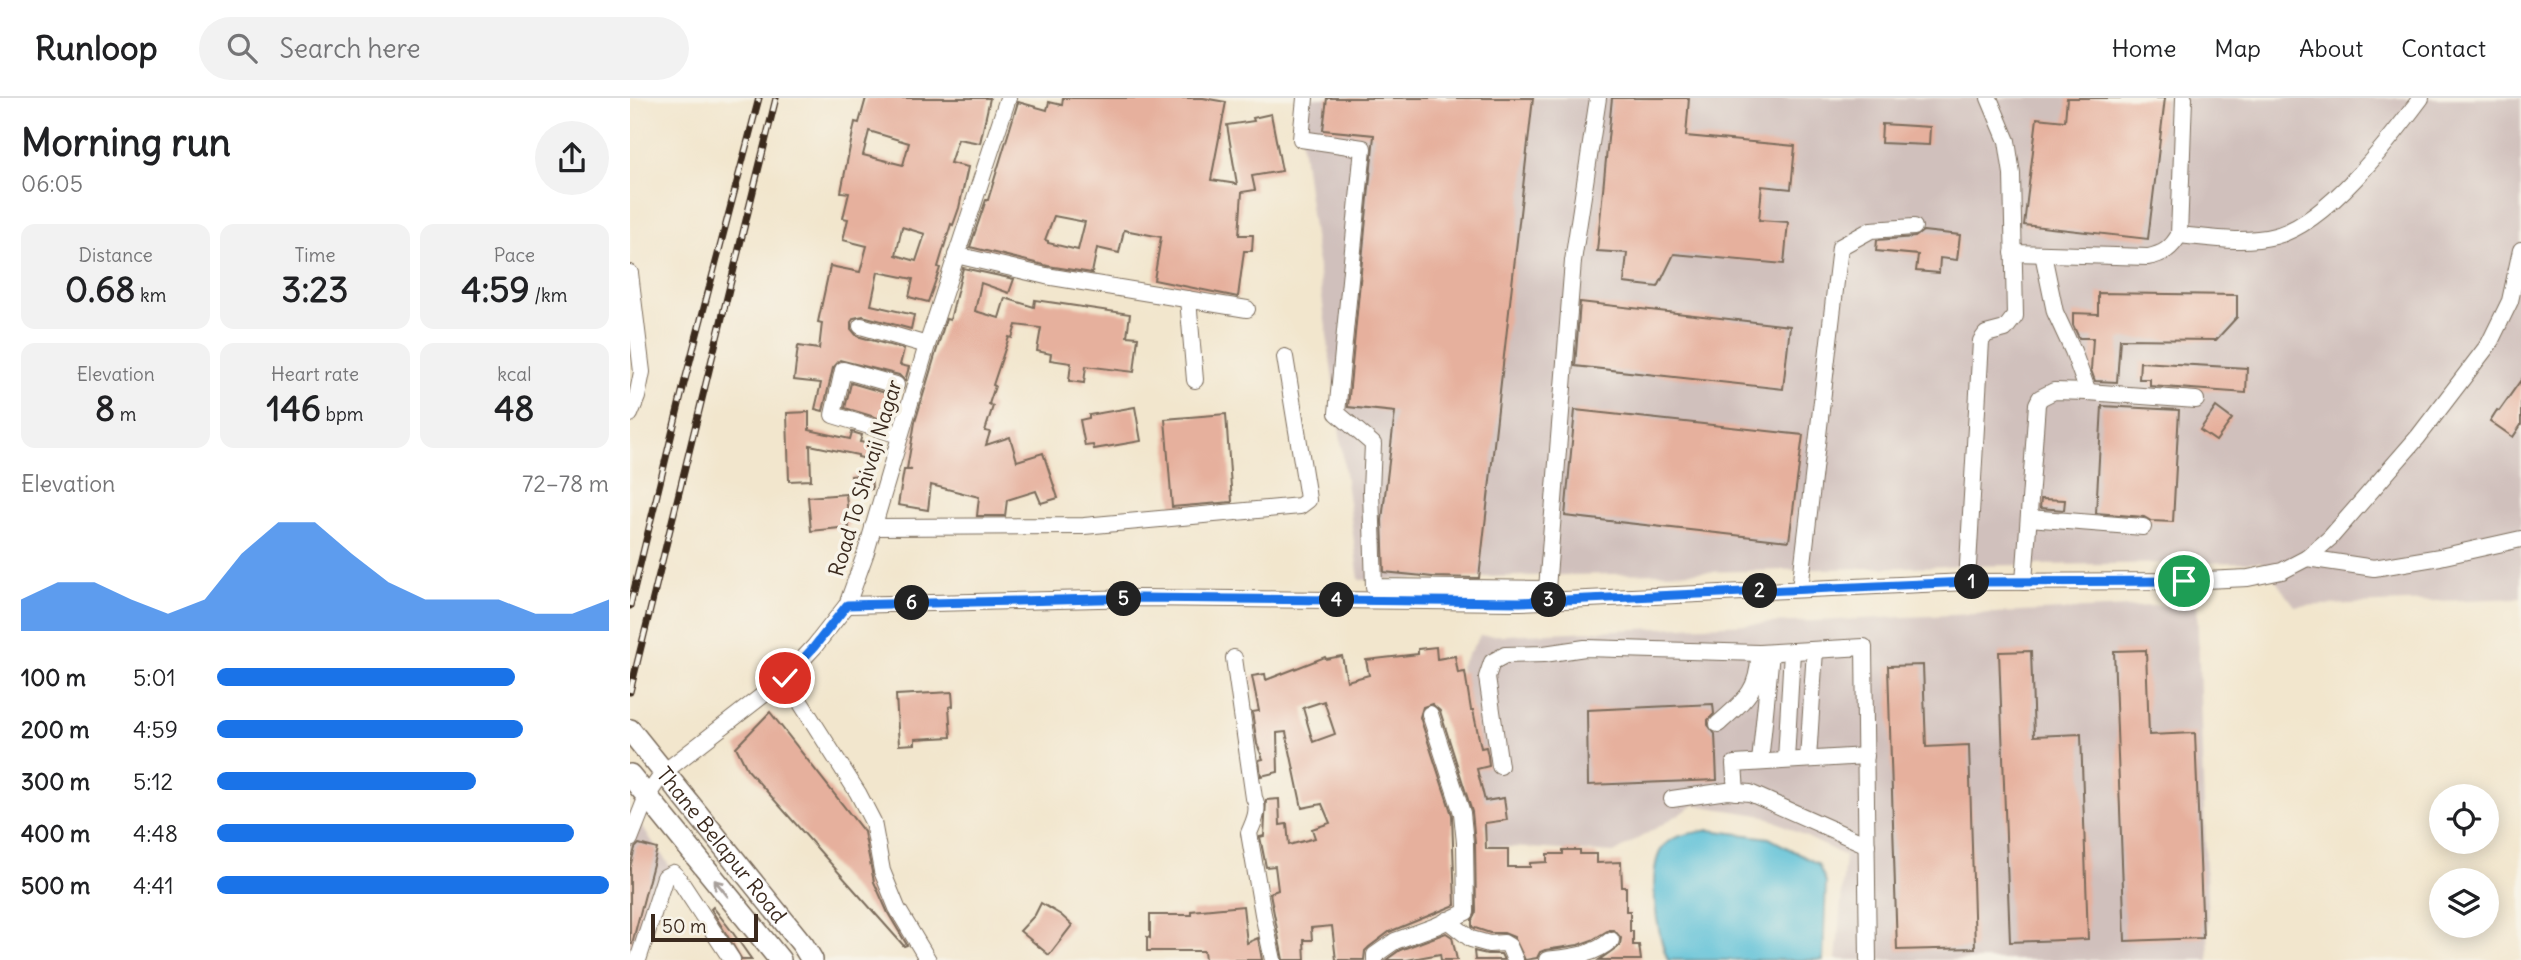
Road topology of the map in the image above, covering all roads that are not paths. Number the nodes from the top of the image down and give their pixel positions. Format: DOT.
graph roads {
  1 [pos="1008,98"];
  2 [pos="1305,98"];
  3 [pos="1598,98"];
  4 [pos="1989,98"];
  5 [pos="2184,98"];
  6 [pos="2421,98"];
  7 [pos="1914,227"];
  8 [pos="2179,235"];
  9 [pos="2521,250"];
  10 [pos="2013,253"];
  11 [pos="2043,254"];
  12 [pos="956,255"];
  13 [pos="630,272"];
  14 [pos="1188,299"];
  15 [pos="1247,309"];
  16 [pos="862,326"];
  17 [pos="928,345"];
  18 [pos="1284,357"];
  19 [pos="1195,380"];
  20 [pos="896,385"];
  21 [pos="2088,392"];
  22 [pos="2196,400"];
  23 [pos="630,414"];
  24 [pos="899,435"];
  25 [pos="2029,519"];
  26 [pos="873,527"];
  27 [pos="2143,527"];
  28 [pos="2521,539"];
  29 [pos="2306,558"];
  30 [pos="1967,582"];
  31 [pos="2024,582"];
  32 [pos="1800,589"];
  33 [pos="847,605"];
  34 [pos="1815,650"];
  35 [pos="1792,651"];
  36 [pos="1765,653"];
  37 [pos="1234,658"];
  38 [pos="785,678"];
  39 [pos="1430,714"];
  40 [pos="1718,724"];
  41 [pos="630,730"];
  42 [pos="1866,755"];
  43 [pos="1808,759"];
  44 [pos="1786,761"];
  45 [pos="1760,762"];
  46 [pos="1500,766"];
  47 [pos="664,772"];
  48 [pos="630,775"];
  49 [pos="1737,792"];
  50 [pos="647,796"];
  51 [pos="1672,799"];
  52 [pos="630,839"];
  53 [pos="1867,845"];
  54 [pos="1447,920"];
  55 [pos="1611,940"];
  56 [pos="638,960"];
  57 [pos="732,960"];
  58 [pos="780,960"];
  59 [pos="812,960"];
  60 [pos="928,960"];
  61 [pos="1273,960"];
  62 [pos="1375,960"];
  63 [pos="1515,960"];
  64 [pos="1547,960"];
  65 [pos="1868,960"];
  1 -- 12 [label="street, Road To Shivaji Nagar"];
  2 -- 3 [label="street"];
  4 -- 10 [label="street"];
  5 -- 8 [label="street"];
  6 -- 8 [label="street"];
  7 -- 32 [label="street"];
  8 -- 11 [label="street"];
  9 -- 29 [label="street"];
  10 -- 11 [label="street"];
  10 -- 30 [label="street"];
  11 -- 21 [label="street"];
  12 -- 14 [label="street"];
  12 -- 17 [label="street, Road To Shivaji Nagar"];
  13 -- 23 [label="street"];
  14 -- 15 [label="street"];
  14 -- 19 [label="street"];
  16 -- 17 [label="street"];
  17 -- 24 [label="street, Road To Shivaji Nagar"];
  18 -- 26 [label="street"];
  20 -- 24 [label="street"];
  21 -- 22 [label="street"];
  21 -- 25 [label="street"];
  24 -- 26 [label="street, Road To Shivaji Nagar"];
  25 -- 27 [label="street"];
  25 -- 31 [label="street"];
  26 -- 33 [label="street, Road To Shivaji Nagar"];
  28 -- 29 [label="street"];
  29 -- 31 [label="street"];
  30 -- 31 [label="street"];
  30 -- 32 [label="street"];
  32 -- 33 [label="street"];
  33 -- 38 [label="street, Road To Shivaji Nagar"];
  34 -- 35 [label="street"];
  34 -- 42 [label="street"];
  34 -- 43 [label="street"];
  35 -- 36 [label="street"];
  35 -- 44 [label="street"];
  36 -- 40 [label="street"];
  36 -- 45 [label="street"];
  36 -- 46 [label="street"];
  37 -- 61 [label="street"];
  38 -- 47 [label="street, Road To Shivaji Nagar"];
  38 -- 60 [label="street"];
  39 -- 54 [label="street"];
  41 -- 47 [label="main road, Thane Belapur Road"];
  42 -- 43 [label="street"];
  42 -- 53 [label="street"];
  43 -- 44 [label="street"];
  44 -- 45 [label="street"];
  45 -- 49 [label="street"];
  47 -- 50 [label="street, Road To Shivaji Nagar"];
  47 -- 59 [label="main road, Thane Belapur Road"];
  48 -- 50 [label="main road, Thane Belapur Road"];
  49 -- 51 [label="street"];
  49 -- 53 [label="street"];
  50 -- 52 [label="street, Road To Shivaji Nagar"];
  58 -- 50 [label="main road, Thane Belapur Road, one-way"];
  53 -- 65 [label="street"];
  54 -- 62 [label="street"];
  54 -- 63 [label="street"];
  55 -- 64 [label="street"];
  56 -- 57 [label="street"];
}
